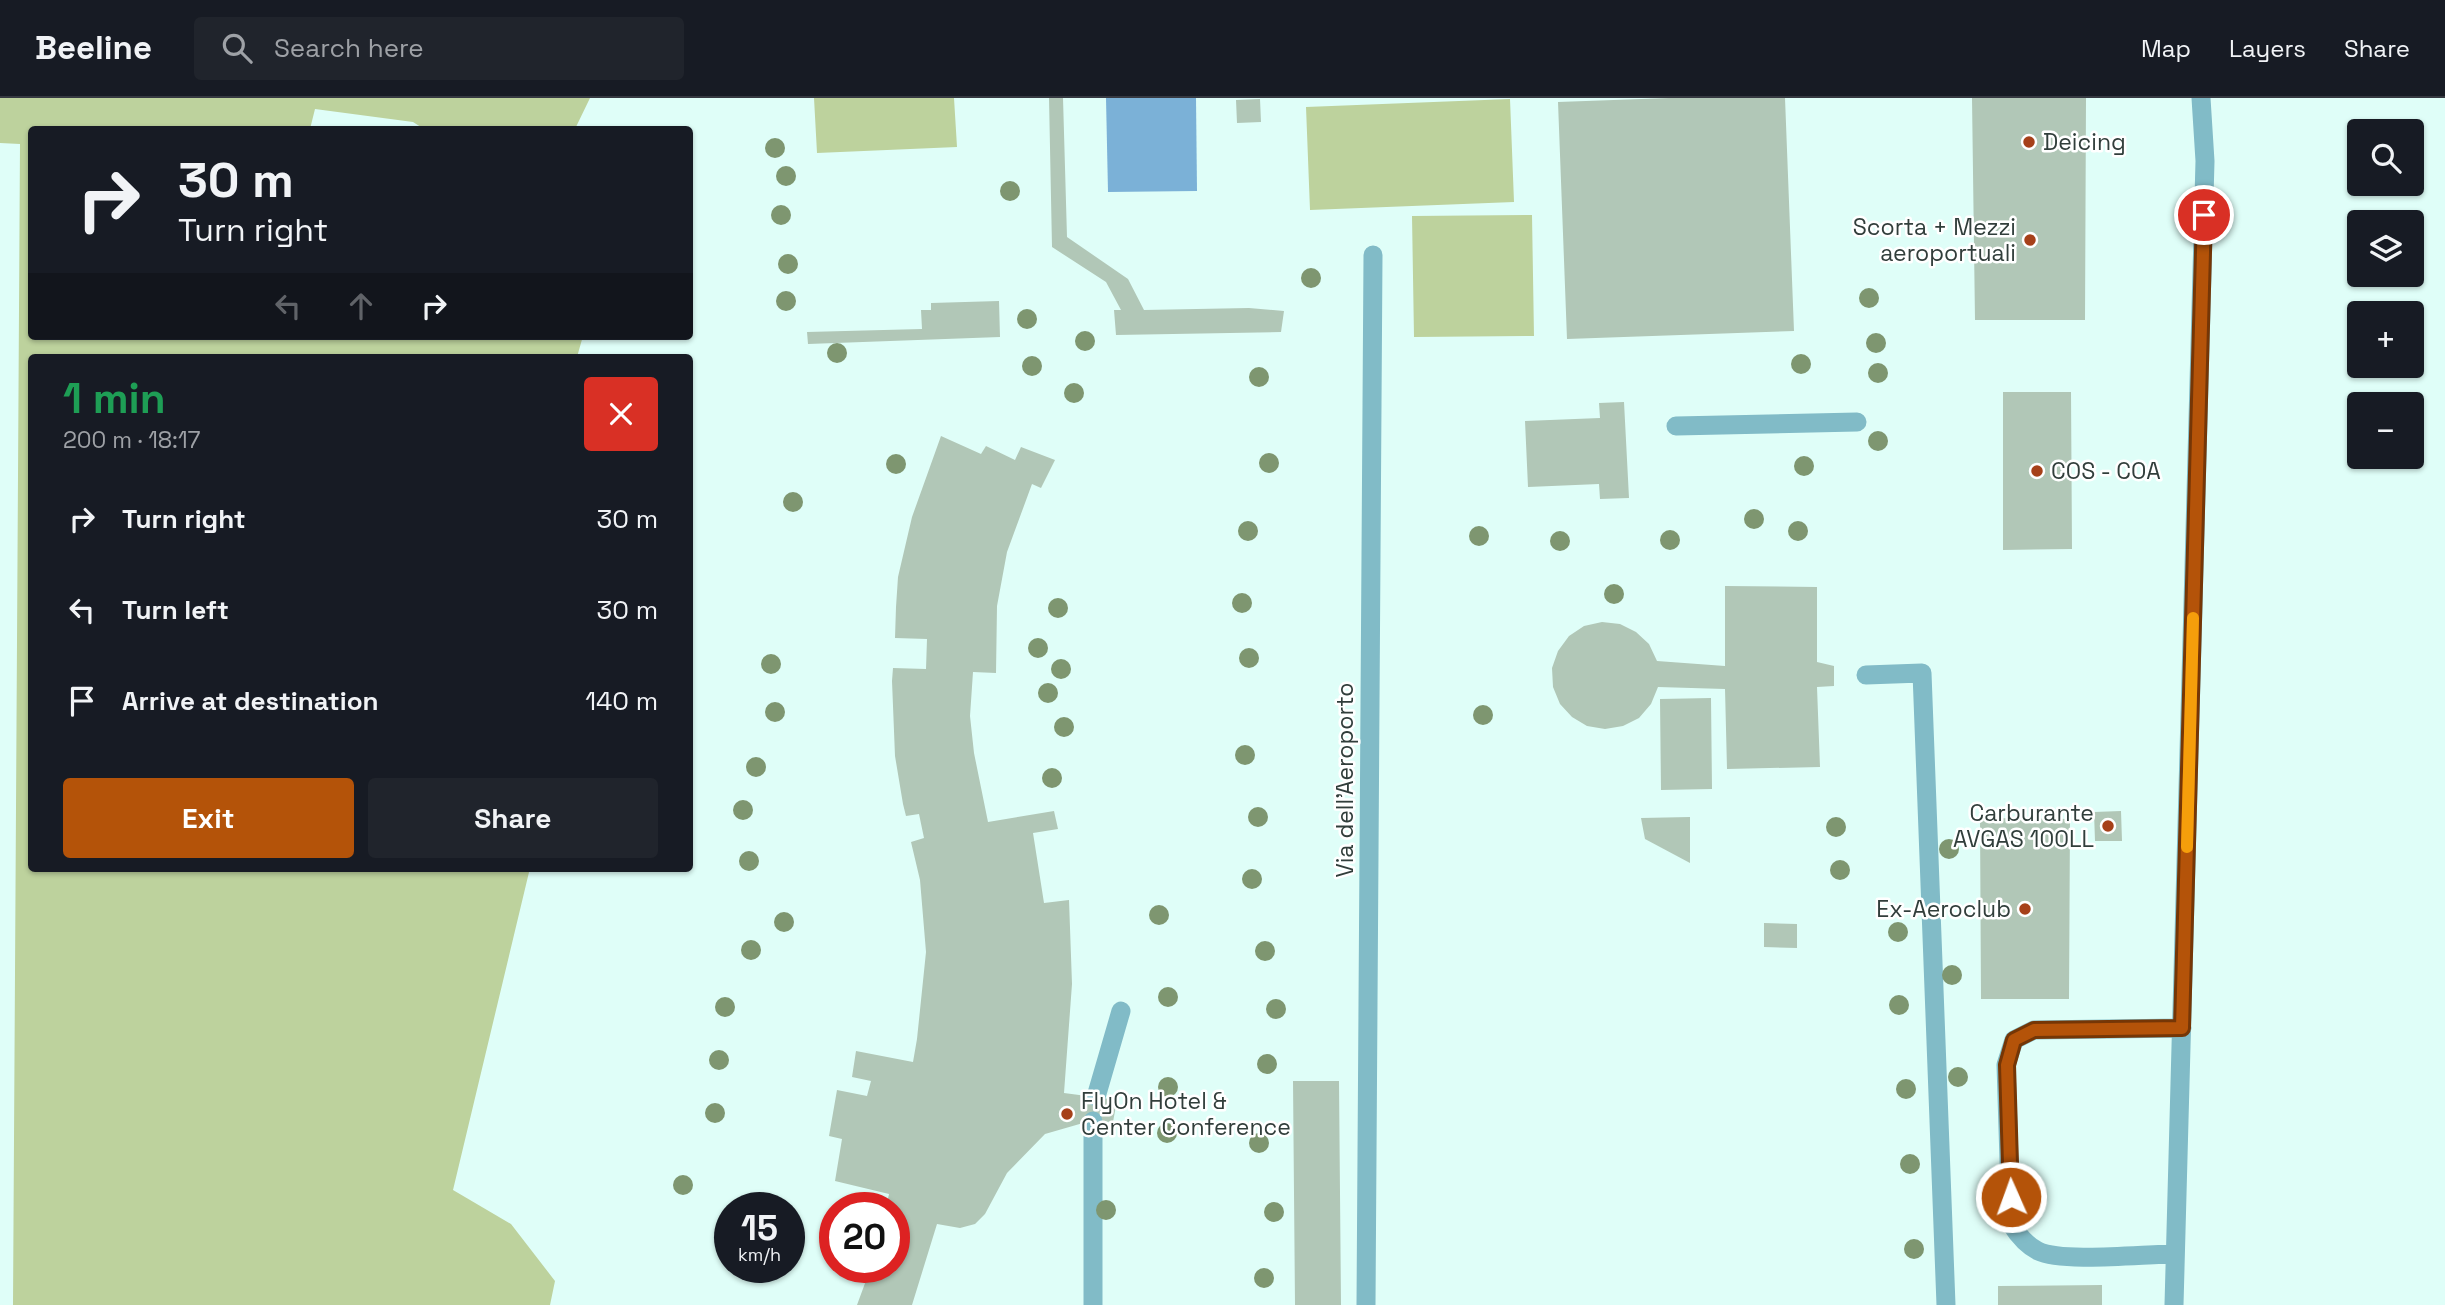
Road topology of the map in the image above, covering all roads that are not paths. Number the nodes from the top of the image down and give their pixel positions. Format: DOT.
graph roads {
  1 [pos="2201,98"];
  2 [pos="1373,255"];
  3 [pos="1857,422"];
  4 [pos="1676,426"];
  5 [pos="1866,675"];
  6 [pos="1121,1011"];
  7 [pos="2182,1028"];
  8 [pos="1096,1097"];
  9 [pos="1093,1121"];
  10 [pos="2175,1254"];
  11 [pos="1093,1305"];
  12 [pos="1366,1305"];
  13 [pos="1946,1305"];
  14 [pos="2174,1305"];
  1 -- 7 [label="street"];
  2 -- 12 [label="street, Via dell'Aeroporto"];
  3 -- 4 [label="street"];
  5 -- 13 [label="street"];
  6 -- 8 [label="street"];
  7 -- 10 [label="street"];
  7 -- 10 [label="street"];
  9 -- 11 [label="street"];
  10 -- 14 [label="street"];
}
